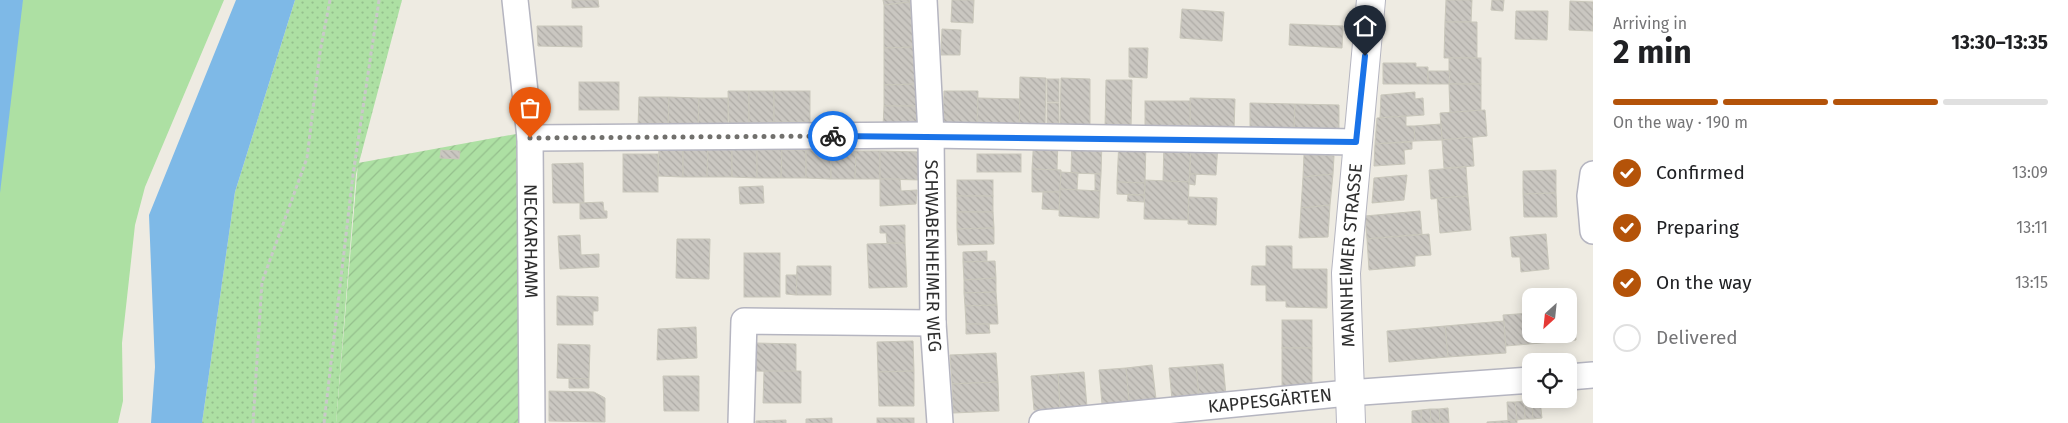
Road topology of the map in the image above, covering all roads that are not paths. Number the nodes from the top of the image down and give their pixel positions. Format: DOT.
graph roads {
  1 [pos="515,0"];
  2 [pos="924,0"];
  3 [pos="1371,0"];
  4 [pos="931,136"];
  5 [pos="530,138"];
  6 [pos="1356,142"];
  7 [pos="1593,174"];
  8 [pos="1593,231"];
  9 [pos="933,322"];
  10 [pos="1593,375"];
  11 [pos="1577,376"];
  12 [pos="1522,381"];
  13 [pos="1348,393"];
  14 [pos="532,423"];
  15 [pos="741,423"];
  16 [pos="940,423"];
  17 [pos="1042,423"];
  18 [pos="1350,423"];
  1 -- 5 [label="street, NECKARHAMM"];
  2 -- 4 [label="street, SCHWABENHEIMER WEG"];
  3 -- 6 [label="street, MANNHEIMER STRASSE"];
  4 -- 5 [label="street"];
  4 -- 6 [label="street"];
  4 -- 9 [label="street, SCHWABENHEIMER WEG"];
  5 -- 14 [label="street, NECKARHAMM"];
  6 -- 13 [label="street, MANNHEIMER STRASSE"];
  7 -- 8 [label="street"];
  9 -- 15 [label="street"];
  9 -- 16 [label="street, SCHWABENHEIMER WEG"];
  10 -- 11 [label="street"];
  12 -- 13 [label="street, KAPPESGÄRTEN"];
  13 -- 17 [label="street, KAPPESGÄRTEN"];
  13 -- 18 [label="street, MANNHEIMER STRASSE"];
}
